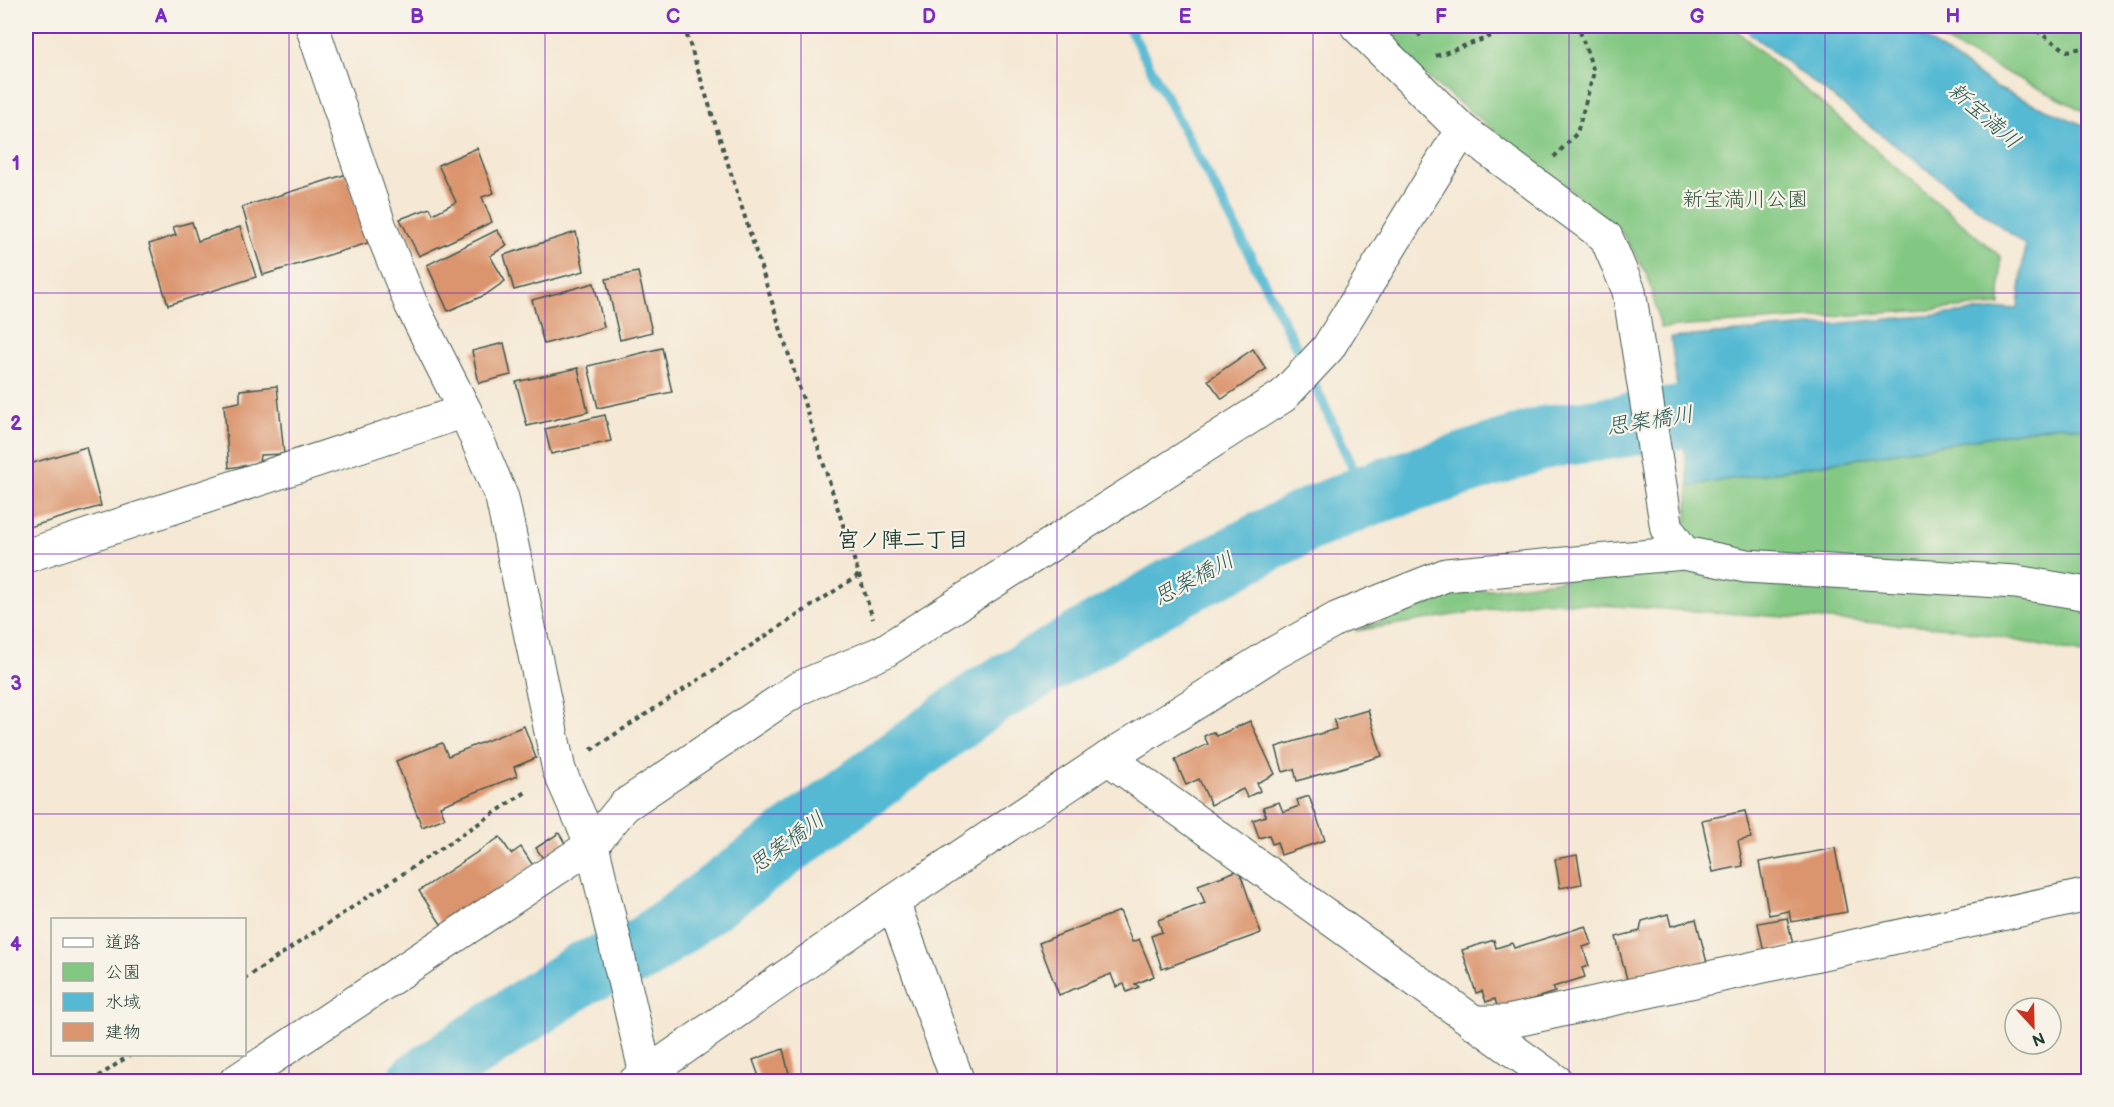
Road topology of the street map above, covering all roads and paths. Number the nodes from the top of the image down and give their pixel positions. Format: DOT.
graph roads {
  1 [pos="312,26"];
  2 [pos="684,26"];
  3 [pos="1357,26"];
  4 [pos="1508,26"];
  5 [pos="1578,26"];
  6 [pos="2029,26"];
  7 [pos="2088,47"];
  8 [pos="1435,57"];
  9 [pos="1462,130"];
  10 [pos="1530,180"];
  11 [pos="465,411"];
  12 [pos="1675,541"];
  13 [pos="26,556"];
  14 [pos="2088,594"];
  15 [pos="884,652"];
  16 [pos="1108,758"];
  17 [pos="592,845"];
  18 [pos="2088,895"];
  19 [pos="893,902"];
  20 [pos="1473,1022"];
  21 [pos="128,1056"];
  22 [pos="641,1078"];
  23 [pos="90,1082"];
  24 [pos="235,1082"];
  25 [pos="958,1082"];
  26 [pos="1557,1082"];
  1 -- 11 [label="street"];
  2 -- 15 [label="path"];
  3 -- 9 [label="street"];
  4 -- 8 [label="path"];
  5 -- 10 [label="path"];
  6 -- 7 [label="path"];
  9 -- 10 [label="street"];
  9 -- 15 [label="street"];
  10 -- 12 [label="street"];
  11 -- 13 [label="street"];
  11 -- 17 [label="street"];
  12 -- 14 [label="street"];
  12 -- 16 [label="street"];
  15 -- 17 [label="street"];
  16 -- 19 [label="street"];
  16 -- 20 [label="street"];
  17 -- 22 [label="street"];
  17 -- 24 [label="street"];
  18 -- 20 [label="street"];
  19 -- 22 [label="street"];
  19 -- 25 [label="street"];
  20 -- 26 [label="street"];
  21 -- 23 [label="path"];
}
